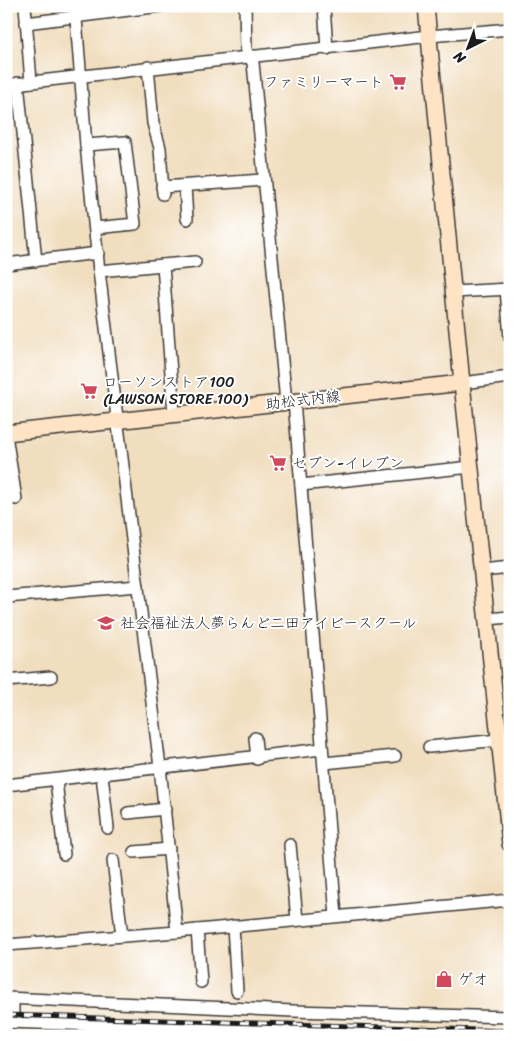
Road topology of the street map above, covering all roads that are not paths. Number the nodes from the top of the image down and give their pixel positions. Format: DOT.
graph roads {
  1 [pos="25,6"];
  2 [pos="160,6"];
  3 [pos="245,6"];
  4 [pos="324,6"];
  5 [pos="426,6"];
  6 [pos="76,11"];
  7 [pos="26,23"];
  8 [pos="510,29"];
  9 [pos="429,36"];
  10 [pos="327,49"];
  11 [pos="249,56"];
  12 [pos="148,67"];
  13 [pos="81,75"];
  14 [pos="31,82"];
  15 [pos="12,84"];
  16 [pos="86,145"];
  17 [pos="264,180"];
  18 [pos="185,186"];
  19 [pos="187,219"];
  20 [pos="95,228"];
  21 [pos="98,253"];
  22 [pos="36,261"];
  23 [pos="195,262"];
  24 [pos="6,264"];
  25 [pos="163,264"];
  26 [pos="99,272"];
  27 [pos="508,289"];
  28 [pos="453,292"];
  29 [pos="510,338"];
  30 [pos="510,377"];
  31 [pos="462,383"];
  32 [pos="290,402"];
  33 [pos="174,414"];
  34 [pos="118,420"];
  35 [pos="6,434"];
  36 [pos="471,467"];
  37 [pos="301,485"];
  38 [pos="16,499"];
  39 [pos="510,568"];
  40 [pos="482,571"];
  41 [pos="138,586"];
  42 [pos="6,597"];
  43 [pos="510,617"];
  44 [pos="486,619"];
  45 [pos="51,678"];
  46 [pos="6,681"];
  47 [pos="255,738"];
  48 [pos="499,740"];
  49 [pos="428,747"];
  50 [pos="322,750"];
  51 [pos="395,756"];
  52 [pos="257,758"];
  53 [pos="324,763"];
  54 [pos="160,767"];
  55 [pos="102,775"];
  56 [pos="56,780"];
  57 [pos="6,785"];
  58 [pos="165,809"];
  59 [pos="128,813"];
  60 [pos="108,828"];
  61 [pos="510,844"];
  62 [pos="290,846"];
  63 [pos="169,849"];
  64 [pos="134,852"];
  65 [pos="64,854"];
  66 [pos="113,860"];
  67 [pos="510,900"];
  68 [pos="336,916"];
  69 [pos="297,920"];
  70 [pos="233,926"];
  71 [pos="197,930"];
  72 [pos="177,932"];
  73 [pos="122,936"];
  74 [pos="6,945"];
  75 [pos="201,982"];
  76 [pos="237,991"];
  77 [pos="10,999"];
  78 [pos="510,1018"];
  79 [pos="9,1022"];
  80 [pos="428,1036"];
  1 -- 7 [label="street"];
  2 -- 6 [label="street"];
  3 -- 11 [label="street"];
  4 -- 10 [label="street"];
  5 -- 9 [label="street"];
  6 -- 7 [label="street"];
  6 -- 13 [label="street"];
  7 -- 14 [label="street"];
  8 -- 9 [label="street"];
  9 -- 10 [label="street"];
  9 -- 28 [label="street"];
  10 -- 11 [label="street"];
  11 -- 12 [label="street"];
  11 -- 17 [label="street"];
  12 -- 13 [label="street"];
  12 -- 18 [label="street"];
  13 -- 14 [label="street"];
  13 -- 16 [label="street"];
  14 -- 15 [label="street"];
  15 -- 22 [label="street"];
  16 -- 20 [label="street"];
  16 -- 20 [label="street"];
  17 -- 18 [label="street"];
  17 -- 32 [label="street"];
  18 -- 19 [label="street"];
  20 -- 21 [label="street"];
  21 -- 22 [label="street"];
  21 -- 26 [label="street"];
  22 -- 24 [label="street"];
  23 -- 25 [label="street"];
  25 -- 26 [label="street"];
  25 -- 33 [label="street"];
  26 -- 34 [label="street"];
  27 -- 28 [label="street"];
  27 -- 29 [label="street"];
  28 -- 31 [label="street"];
  30 -- 31 [label="street, 助松式内線"];
  31 -- 32 [label="street, 助松式内線"];
  31 -- 36 [label="street"];
  32 -- 33 [label="street, 助松式内線"];
  32 -- 37 [label="street"];
  33 -- 34 [label="street, 助松式内線"];
  34 -- 35 [label="street, 助松式内線"];
  34 -- 41 [label="street"];
  35 -- 38 [label="street"];
  36 -- 37 [label="street"];
  36 -- 40 [label="street"];
  37 -- 50 [label="street"];
  39 -- 40 [label="street"];
  40 -- 44 [label="street"];
  41 -- 42 [label="street"];
  41 -- 54 [label="street"];
  43 -- 44 [label="street"];
  44 -- 48 [label="street"];
  45 -- 46 [label="street"];
  47 -- 52 [label="street"];
  48 -- 49 [label="street"];
  48 -- 61 [label="street"];
  50 -- 52 [label="street"];
  50 -- 53 [label="street"];
  51 -- 53 [label="street"];
  52 -- 54 [label="street"];
  53 -- 68 [label="street"];
  54 -- 55 [label="street"];
  54 -- 58 [label="street"];
  55 -- 56 [label="street"];
  55 -- 60 [label="street"];
  56 -- 57 [label="street"];
  56 -- 65 [label="street"];
  58 -- 59 [label="street"];
  58 -- 63 [label="street"];
  62 -- 69 [label="street"];
  63 -- 64 [label="street"];
  63 -- 72 [label="street"];
  66 -- 73 [label="street"];
  67 -- 68 [label="street"];
  68 -- 69 [label="street"];
  69 -- 70 [label="street"];
  70 -- 71 [label="street"];
  70 -- 76 [label="street"];
  71 -- 72 [label="street"];
  71 -- 75 [label="street"];
  72 -- 73 [label="street"];
  73 -- 74 [label="street"];
  77 -- 78 [label="street"];
  77 -- 79 [label="street"];
  79 -- 80 [label="street"];
}
